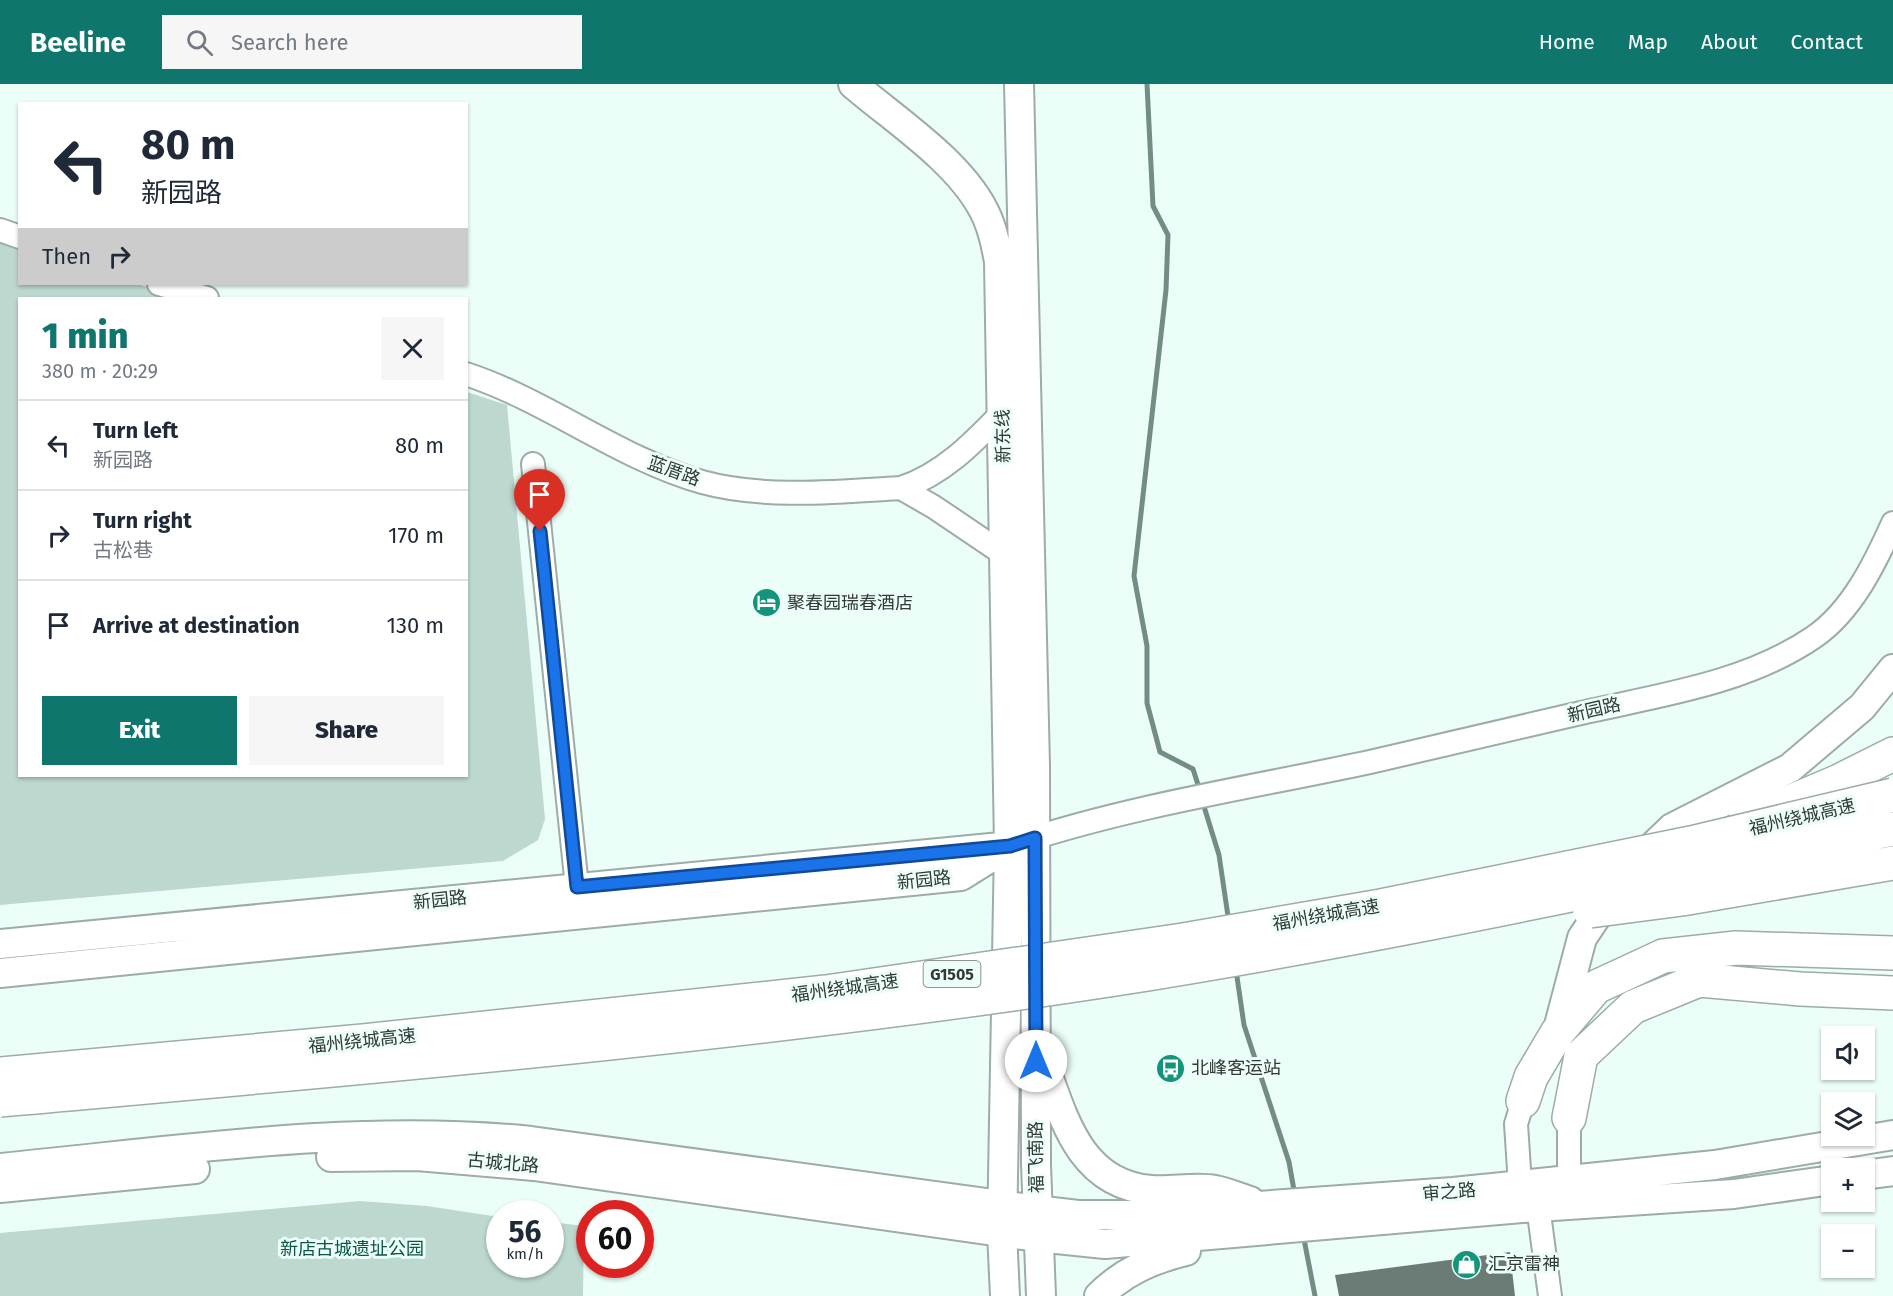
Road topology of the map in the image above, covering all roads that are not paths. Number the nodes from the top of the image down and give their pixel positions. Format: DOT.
graph roads {
  1 [pos="853,84"];
  2 [pos="1019,84"];
  3 [pos="0,230"];
  4 [pos="18,236"];
  5 [pos="162,285"];
  6 [pos="204,297"];
  7 [pos="468,375"];
  8 [pos="1002,413"];
  9 [pos="533,464"];
  10 [pos="901,488"];
  11 [pos="1893,523"];
  12 [pos="1005,555"];
  13 [pos="1893,669"];
  14 [pos="1893,754"];
  15 [pos="1893,783"];
  16 [pos="1893,795"];
  17 [pos="1893,829"];
  18 [pos="1022,842"];
  19 [pos="1691,843"];
  20 [pos="1893,863"];
  21 [pos="577,887"];
  22 [pos="1347,940"];
  23 [pos="0,944"];
  24 [pos="1893,953"];
  25 [pos="0,973"];
  26 [pos="1800,989"];
  27 [pos="1893,993"];
  28 [pos="1893,1006"];
  29 [pos="1557,1033"];
  30 [pos="1036,1041"];
  31 [pos="0,1074"];
  32 [pos="0,1100"];
  33 [pos="1523,1101"];
  34 [pos="1569,1118"];
  35 [pos="1893,1135"];
  36 [pos="0,1168"];
  37 [pos="1893,1171"];
  38 [pos="1875,1173"];
  39 [pos="1821,1182"];
  40 [pos="0,1188"];
  41 [pos="1569,1193"];
  42 [pos="1528,1196"];
  43 [pos="1268,1218"];
  44 [pos="1002,1219"];
  45 [pos="1037,1224"];
  46 [pos="1005,1296"];
  47 [pos="1041,1296"];
  48 [pos="1100,1296"];
  49 [pos="1550,1296"];
  1 -- 8 [label="main road, 新东线"];
  2 -- 18 [label="main road, 新东线"];
  3 -- 4 [label="street"];
  5 -- 6 [label="street"];
  7 -- 10 [label="street, 蓝厝路"];
  8 -- 10 [label="street"];
  8 -- 12 [label="main road, 新东线"];
  9 -- 21 [label="street"];
  10 -- 12 [label="street"];
  11 -- 18 [label="street, 新园路"];
  12 -- 18 [label="main road, 新东线"];
  13 -- 29 [label="main road"];
  14 -- 19 [label="highway, bridge"];
  15 -- 19 [label="highway, bridge"];
  16 -- 19 [label="highway, 福州绕城高速 / G1505, bridge"];
  17 -- 22 [label="highway, 福州绕城高速 / G1505, bridge"];
  18 -- 21 [label="main road, 新园路"];
  18 -- 25 [label="main road, 新园路"];
  18 -- 30 [label="main road, 福飞南路"];
  18 -- 44 [label="main road, 福飞南路"];
  19 -- 31 [label="highway, 福州绕城高速 / G1505, bridge"];
  20 -- 22 [label="highway, bridge"];
  21 -- 23 [label="main road, 新园路"];
  22 -- 32 [label="highway, 福州绕城高速 / G1505, bridge"];
  24 -- 29 [label="highway"];
  26 -- 27 [label="highway"];
  26 -- 28 [label="highway"];
  26 -- 34 [label="highway"];
  29 -- 33 [label="highway"];
  30 -- 43 [label="main road"];
  30 -- 45 [label="main road, 福飞南路"];
  33 -- 42 [label="street"];
  34 -- 41 [label="street"];
  35 -- 41 [label="main road, 审之路"];
  36 -- 44 [label="main road, 古城北路"];
  37 -- 38 [label="main road"];
  39 -- 41 [label="main road, 审之路"];
  40 -- 44 [label="main road, 古城北路"];
  41 -- 42 [label="main road, 审之路"];
  42 -- 43 [label="main road, 审之路"];
  42 -- 49 [label="street"];
  43 -- 45 [label="main road, 审之路"];
  43 -- 48 [label="main road"];
  44 -- 45 [label="main road, 审之路"];
  44 -- 46 [label="main road, 福飞南路"];
  45 -- 47 [label="main road, 福飞南路"];
}
